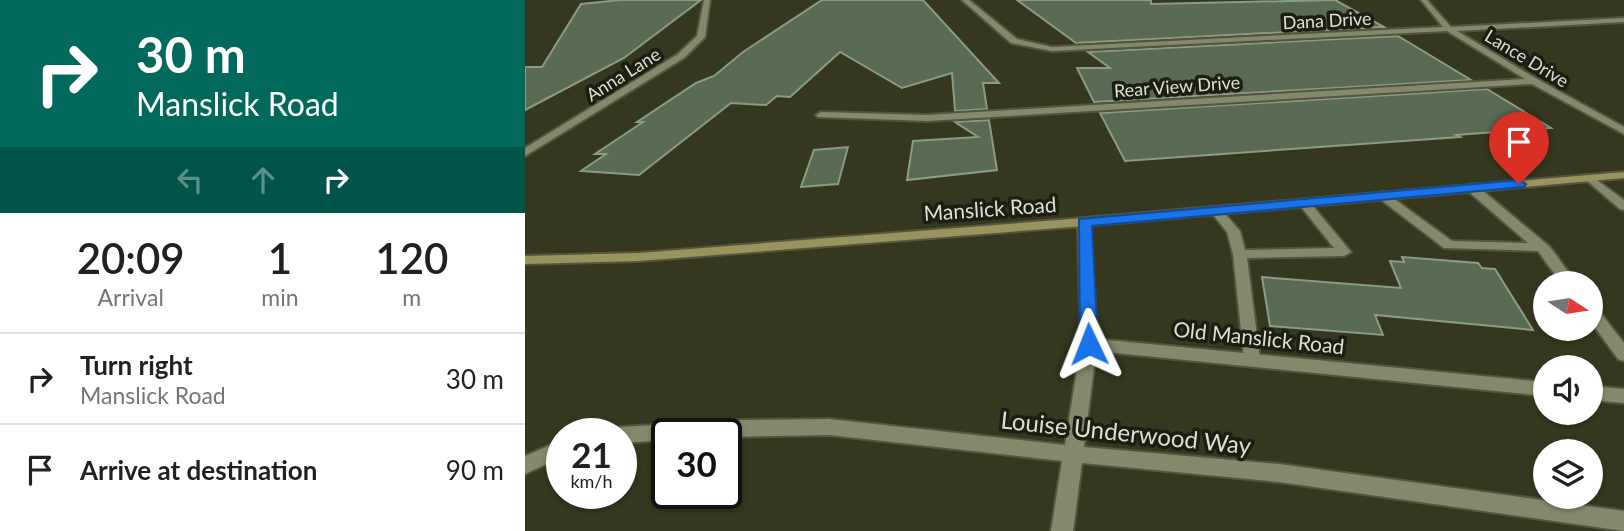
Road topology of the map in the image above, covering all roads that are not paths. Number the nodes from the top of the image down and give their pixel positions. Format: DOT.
graph roads {
  1 [pos="707,0"];
  2 [pos="965,0"];
  3 [pos="1424,0"];
  4 [pos="1624,19"];
  5 [pos="1449,29"];
  6 [pos="1534,81"];
  7 [pos="821,115"];
  8 [pos="1624,131"];
  9 [pos="525,153"];
  10 [pos="1624,175"];
  11 [pos="1591,178"];
  12 [pos="1472,188"];
  13 [pos="1382,196"];
  14 [pos="1304,203"];
  15 [pos="1624,205"];
  16 [pos="1216,211"];
  17 [pos="1084,222"];
  18 [pos="1541,247"];
  19 [pos="1240,254"];
  20 [pos="525,260"];
  21 [pos="1560,271"];
  22 [pos="1603,327"];
  23 [pos="1089,344"];
  24 [pos="1624,355"];
  25 [pos="1252,359"];
  26 [pos="1533,387"];
  27 [pos="1603,394"];
  28 [pos="1624,396"];
  29 [pos="637,434"];
  30 [pos="1071,454"];
  31 [pos="546,455"];
  32 [pos="525,465"];
  33 [pos="1624,521"];
  34 [pos="1062,531"];
  1 -- 9 [label="street, Anna Lane"];
  2 -- 5 [label="street, Dana Drive"];
  3 -- 5 [label="street, Lance Drive"];
  4 -- 5 [label="street, Dana Drive"];
  5 -- 6 [label="street, Lance Drive"];
  6 -- 7 [label="street, Rear View Drive"];
  6 -- 8 [label="street, Lance Drive"];
  10 -- 11 [label="main road, Manslick Road"];
  11 -- 12 [label="main road, Manslick Road"];
  11 -- 15 [label="street"];
  12 -- 13 [label="main road, Manslick Road"];
  12 -- 18 [label="street"];
  13 -- 14 [label="main road, Manslick Road"];
  13 -- 18 [label="street"];
  14 -- 16 [label="main road, Manslick Road"];
  14 -- 19 [label="street"];
  16 -- 17 [label="main road, Manslick Road"];
  16 -- 19 [label="street"];
  17 -- 20 [label="main road, Manslick Road"];
  17 -- 23 [label="street"];
  18 -- 21 [label="street"];
  19 -- 25 [label="street"];
  22 -- 24 [label="street"];
  23 -- 25 [label="street, Old Manslick Road"];
  23 -- 30 [label="street"];
  25 -- 26 [label="street, Old Manslick Road"];
  27 -- 28 [label="street"];
  29 -- 30 [label="street, Louise Underwood Way"];
  30 -- 33 [label="street, Louise Underwood Way"];
  30 -- 34 [label="street"];
  31 -- 32 [label="street"];
}
